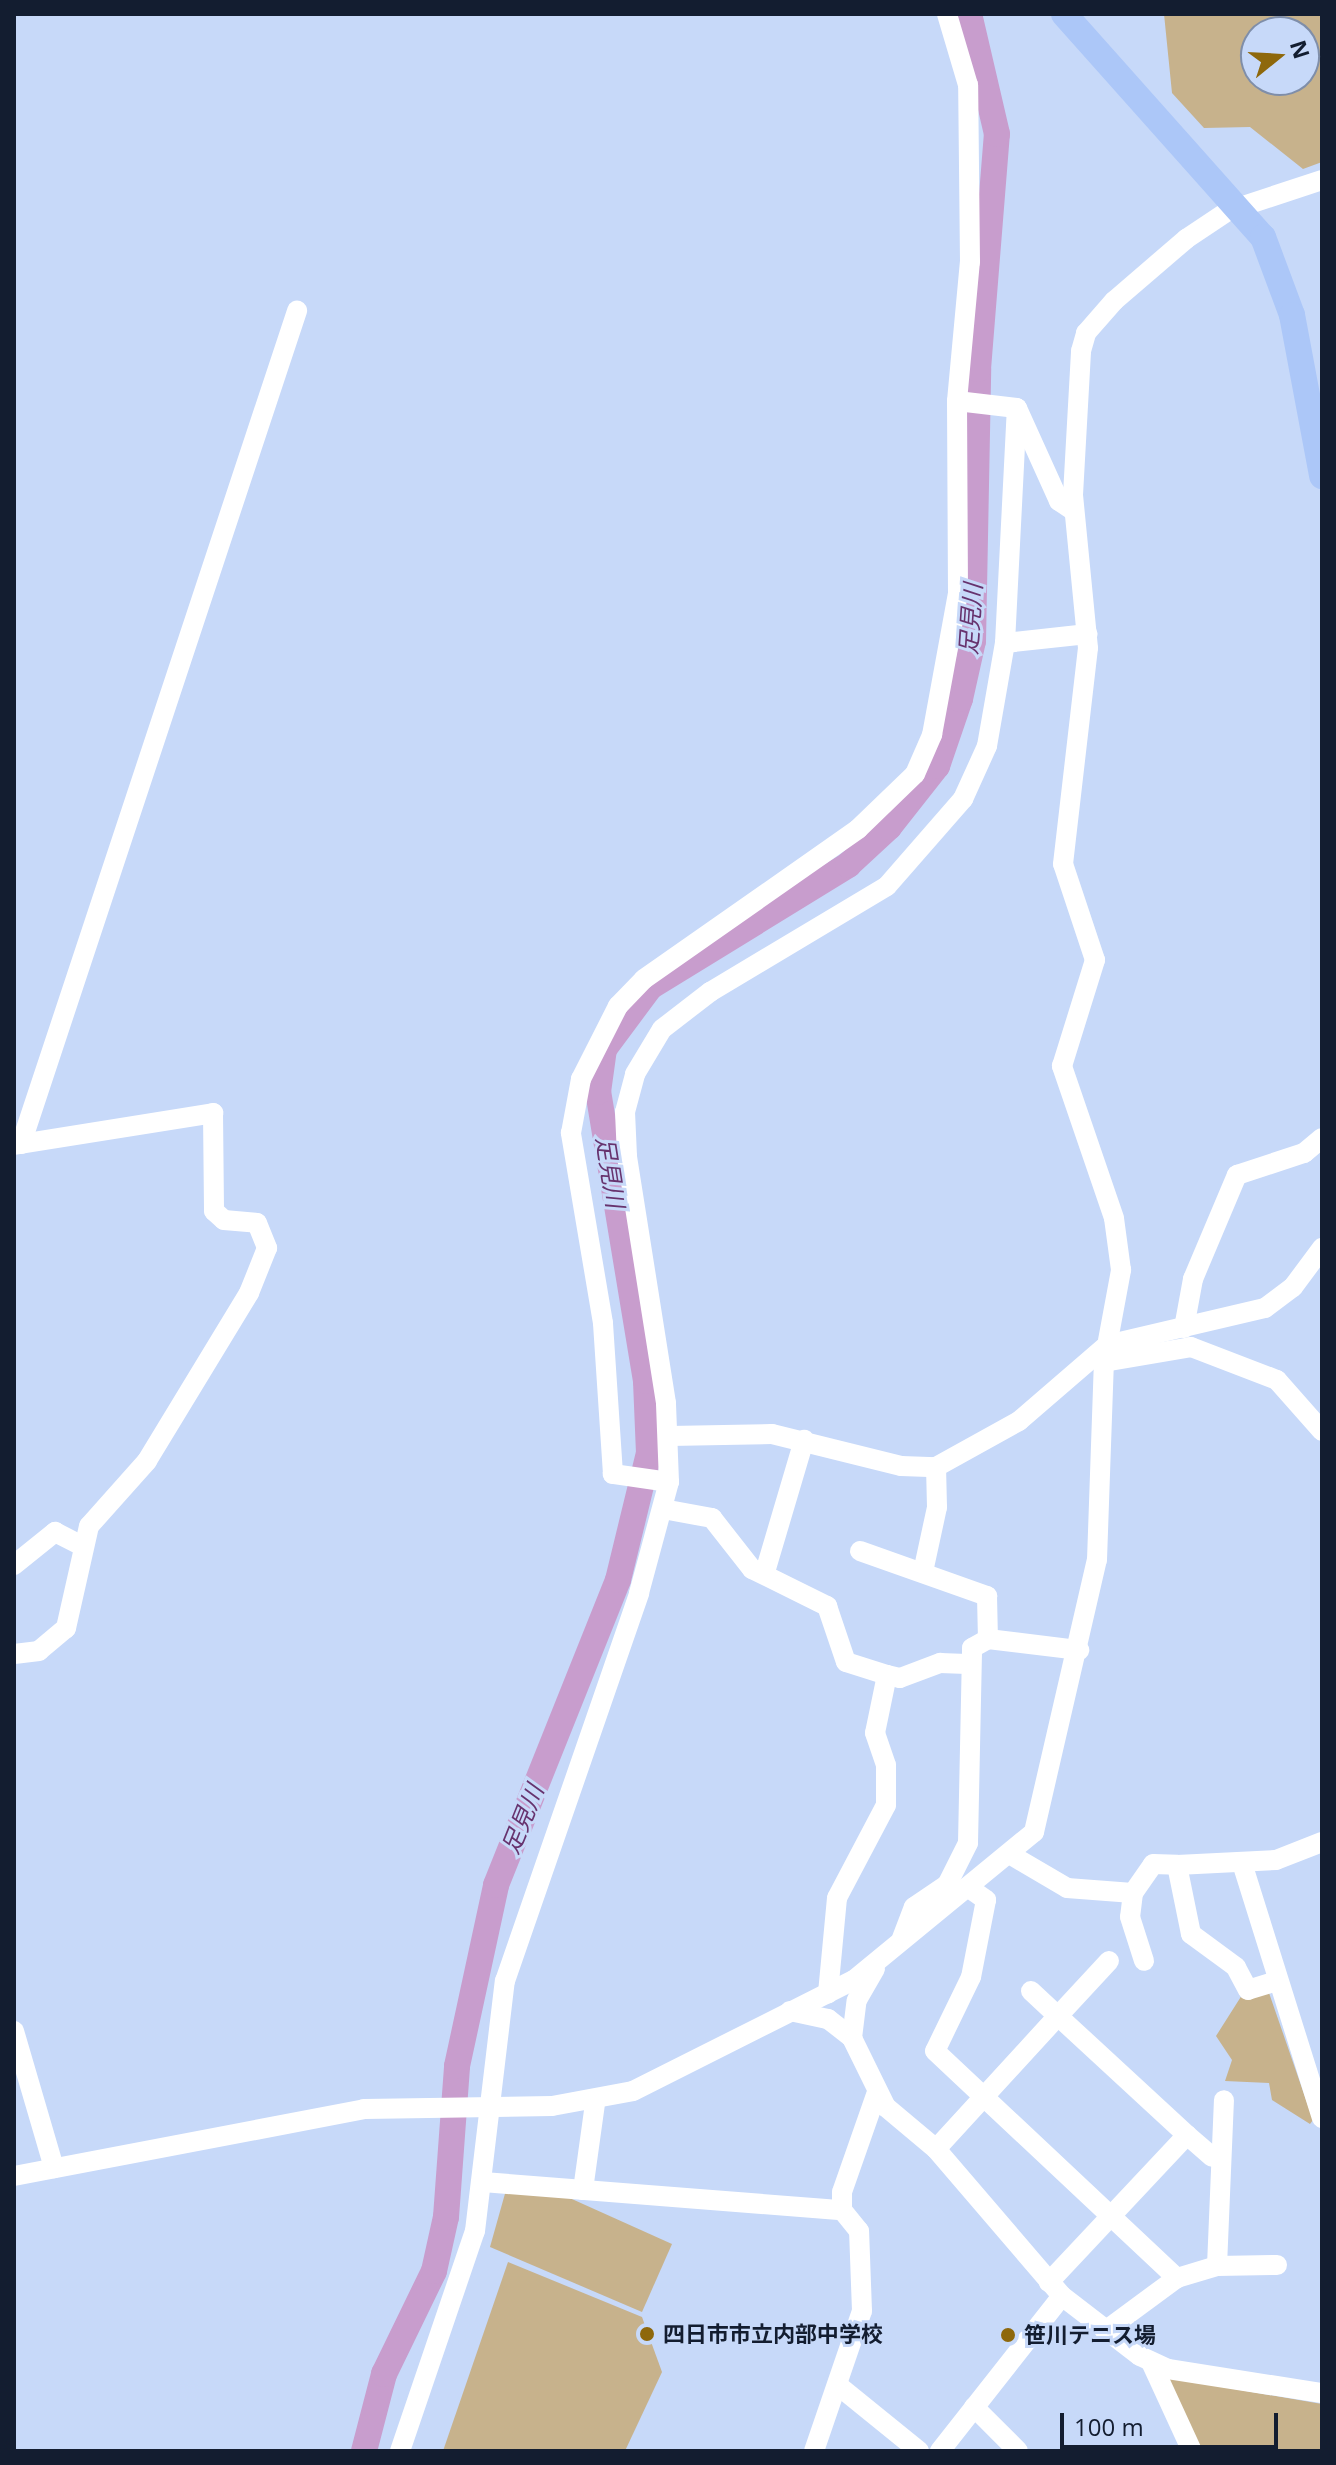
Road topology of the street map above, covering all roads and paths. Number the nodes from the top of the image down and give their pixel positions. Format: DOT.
graph roads {
  1 [pos="947,14"];
  2 [pos="1064,14"];
  3 [pos="1322,180"];
  4 [pos="1241,207"];
  5 [pos="297,311"];
  6 [pos="957,401"];
  7 [pos="1017,408"];
  8 [pos="1322,476"];
  9 [pos="1074,511"];
  10 [pos="1088,634"];
  11 [pos="1005,643"];
  12 [pos="1322,1138"];
  13 [pos="18,1144"];
  14 [pos="1322,1248"];
  15 [pos="1184,1328"];
  16 [pos="1106,1353"];
  17 [pos="1322,1431"];
  18 [pos="670,1436"];
  19 [pos="804,1440"];
  20 [pos="936,1467"];
  21 [pos="667,1481"];
  22 [pos="663,1509"];
  23 [pos="83,1546"];
  24 [pos="860,1551"];
  25 [pos="14,1565"];
  26 [pos="765,1572"];
  27 [pos="923,1572"];
  28 [pos="988,1639"];
  29 [pos="1079,1650"];
  30 [pos="14,1654"];
  31 [pos="967,1664"];
  32 [pos="887,1675"];
  33 [pos="1322,1842"];
  34 [pos="1011,1855"];
  35 [pos="1242,1863"];
  36 [pos="1177,1865"];
  37 [pos="958,1891"];
  38 [pos="1133,1893"];
  39 [pos="884,1956"];
  40 [pos="1109,1961"];
  41 [pos="1144,1961"];
  42 [pos="1277,1981"];
  43 [pos="1031,1991"];
  44 [pos="828,1994"];
  45 [pos="788,2011"];
  46 [pos="1058,2016"];
  47 [pos="14,2031"];
  48 [pos="852,2038"];
  49 [pos="876,2095"];
  50 [pos="985,2097"];
  51 [pos="1224,2100"];
  52 [pos="595,2103"];
  53 [pos="492,2104"];
  54 [pos="1322,2118"];
  55 [pos="1187,2135"];
  56 [pos="936,2149"];
  57 [pos="1212,2157"];
  58 [pos="54,2168"];
  59 [pos="14,2176"];
  60 [pos="483,2182"];
  61 [pos="583,2190"];
  62 [pos="842,2210"];
  63 [pos="1111,2216"];
  64 [pos="1277,2265"];
  65 [pos="1217,2266"];
  66 [pos="1177,2278"];
  67 [pos="1056,2289"];
  68 [pos="1105,2331"];
  69 [pos="1151,2362"];
  70 [pos="840,2387"];
  71 [pos="1322,2393"];
  72 [pos="974,2407"];
  73 [pos="400,2451"];
  74 [pos="814,2451"];
  75 [pos="919,2451"];
  76 [pos="940,2451"];
  77 [pos="1018,2451"];
  78 [pos="1192,2451"];
  1 -- 6 [label="street"];
  2 -- 4 [label="main road"];
  3 -- 4 [label="street"];
  4 -- 8 [label="main road"];
  4 -- 9 [label="street"];
  5 -- 13 [label="street"];
  6 -- 7 [label="street"];
  6 -- 21 [label="street"];
  7 -- 9 [label="street"];
  7 -- 11 [label="street"];
  9 -- 10 [label="street"];
  10 -- 11 [label="street"];
  10 -- 16 [label="street"];
  11 -- 18 [label="street"];
  12 -- 15 [label="street"];
  13 -- 23 [label="street"];
  14 -- 15 [label="street"];
  15 -- 16 [label="street"];
  16 -- 17 [label="street"];
  16 -- 20 [label="street"];
  16 -- 29 [label="street"];
  18 -- 19 [label="street"];
  18 -- 21 [label="street"];
  19 -- 20 [label="street"];
  19 -- 26 [label="street"];
  20 -- 27 [label="street"];
  21 -- 22 [label="street"];
  22 -- 26 [label="street"];
  22 -- 53 [label="street"];
  23 -- 25 [label="street"];
  23 -- 30 [label="street"];
  24 -- 27 [label="street"];
  26 -- 32 [label="street"];
  27 -- 28 [label="street"];
  28 -- 29 [label="street"];
  28 -- 31 [label="street"];
  29 -- 34 [label="street"];
  31 -- 32 [label="street"];
  31 -- 37 [label="street"];
  32 -- 44 [label="street"];
  33 -- 35 [label="street"];
  34 -- 37 [label="street"];
  34 -- 38 [label="street"];
  35 -- 36 [label="street"];
  35 -- 42 [label="street"];
  36 -- 38 [label="street"];
  36 -- 42 [label="street"];
  37 -- 39 [label="street"];
  37 -- 50 [label="street"];
  38 -- 41 [label="street"];
  39 -- 44 [label="street"];
  39 -- 48 [label="street"];
  40 -- 46 [label="street"];
  42 -- 54 [label="street"];
  43 -- 46 [label="street"];
  44 -- 45 [label="street"];
  45 -- 48 [label="street"];
  45 -- 52 [label="street"];
  46 -- 50 [label="street"];
  46 -- 55 [label="street"];
  47 -- 58 [label="street"];
  48 -- 49 [label="street"];
  49 -- 56 [label="street"];
  49 -- 62 [label="street"];
  50 -- 56 [label="street"];
  50 -- 63 [label="street"];
  51 -- 65 [label="street"];
  52 -- 53 [label="street"];
  52 -- 61 [label="street"];
  53 -- 58 [label="street"];
  53 -- 60 [label="street"];
  55 -- 57 [label="street"];
  55 -- 63 [label="street"];
  56 -- 67 [label="street"];
  58 -- 59 [label="street"];
  60 -- 61 [label="street"];
  60 -- 73 [label="street"];
  61 -- 62 [label="street"];
  62 -- 70 [label="street"];
  63 -- 66 [label="street"];
  63 -- 67 [label="street"];
  64 -- 65 [label="street"];
  65 -- 66 [label="street"];
  66 -- 68 [label="street"];
  67 -- 68 [label="street"];
  67 -- 72 [label="street"];
  68 -- 69 [label="street"];
  69 -- 71 [label="street"];
  69 -- 78 [label="street"];
  70 -- 74 [label="street"];
  70 -- 75 [label="street"];
  72 -- 76 [label="street"];
  72 -- 77 [label="street"];
}
